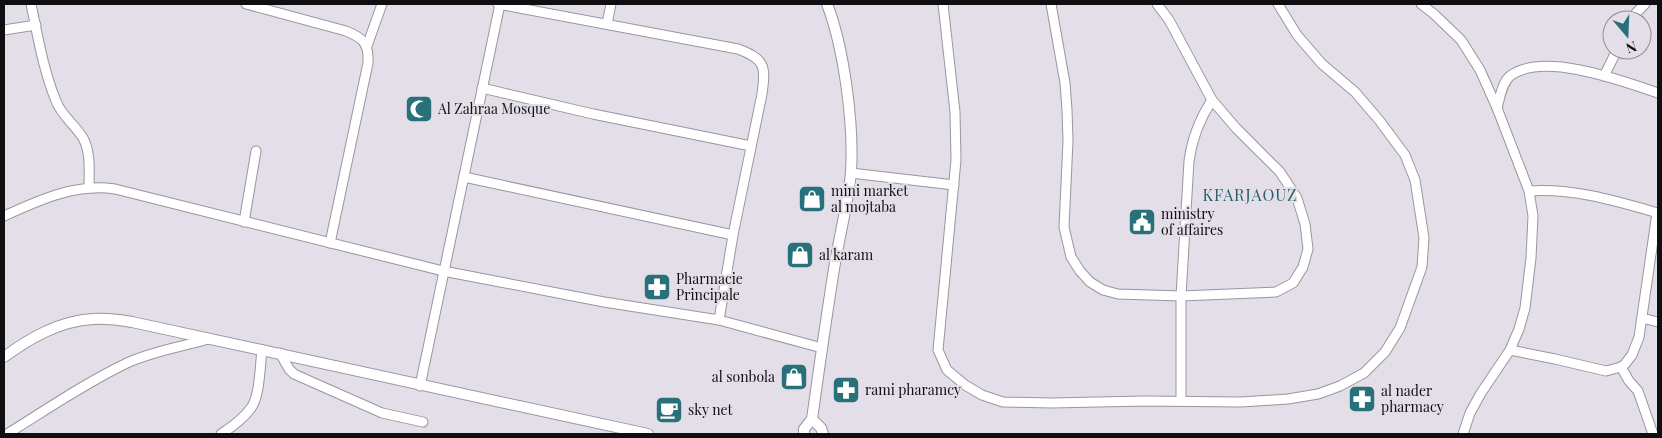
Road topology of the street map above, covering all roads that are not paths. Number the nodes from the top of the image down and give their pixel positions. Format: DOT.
graph roads {
  1 [pos="31,4"];
  2 [pos="246,4"];
  3 [pos="382,4"];
  4 [pos="499,4"];
  5 [pos="611,4"];
  6 [pos="827,4"];
  7 [pos="943,4"];
  8 [pos="1053,4"];
  9 [pos="1157,4"];
  10 [pos="1278,4"];
  11 [pos="1421,4"];
  12 [pos="1433,4"];
  13 [pos="1434,14"];
  14 [pos="607,24"];
  15 [pos="36,25"];
  16 [pos="4,30"];
  17 [pos="367,46"];
  18 [pos="1612,60"];
  19 [pos="1604,76"];
  20 [pos="482,88"];
  21 [pos="1658,93"];
  22 [pos="1212,100"];
  23 [pos="1497,108"];
  24 [pos="751,146"];
  25 [pos="256,151"];
  26 [pos="851,173"];
  27 [pos="464,177"];
  28 [pos="954,185"];
  29 [pos="89,188"];
  30 [pos="1529,190"];
  31 [pos="1658,213"];
  32 [pos="4,216"];
  33 [pos="244,222"];
  34 [pos="733,235"];
  35 [pos="330,243"];
  36 [pos="443,271"];
  37 [pos="1181,296"];
  38 [pos="1642,318"];
  39 [pos="719,320"];
  40 [pos="1658,322"];
  41 [pos="208,339"];
  42 [pos="822,348"];
  43 [pos="262,350"];
  44 [pos="1510,350"];
  45 [pos="280,353"];
  46 [pos="4,357"];
  47 [pos="1621,367"];
  48 [pos="420,386"];
  49 [pos="1181,401"];
  50 [pos="812,419"];
  51 [pos="423,422"];
  52 [pos="7,434"];
  53 [pos="221,434"];
  54 [pos="648,434"];
  55 [pos="804,434"];
  56 [pos="822,434"];
  57 [pos="1463,434"];
  58 [pos="1653,434"];
  1 -- 15 [label="street"];
  2 -- 17 [label="street"];
  3 -- 17 [label="street"];
  4 -- 14 [label="street"];
  4 -- 20 [label="street"];
  5 -- 14 [label="street"];
  6 -- 26 [label="street"];
  7 -- 28 [label="street"];
  8 -- 37 [label="street"];
  9 -- 22 [label="street"];
  10 -- 49 [label="street"];
  11 -- 13 [label="street"];
  12 -- 13 [label="street"];
  13 -- 23 [label="street"];
  14 -- 24 [label="street"];
  15 -- 16 [label="street"];
  15 -- 29 [label="street"];
  17 -- 35 [label="street"];
  18 -- 19 [label="street"];
  19 -- 21 [label="street"];
  19 -- 23 [label="street"];
  20 -- 24 [label="street"];
  20 -- 27 [label="street"];
  22 -- 37 [label="street"];
  22 -- 37 [label="street"];
  23 -- 30 [label="street"];
  24 -- 34 [label="street"];
  25 -- 33 [label="street"];
  26 -- 28 [label="street"];
  26 -- 42 [label="street"];
  27 -- 34 [label="street"];
  27 -- 36 [label="street"];
  28 -- 49 [label="street"];
  29 -- 32 [label="street"];
  29 -- 33 [label="street"];
  30 -- 31 [label="street"];
  30 -- 44 [label="street"];
  31 -- 38 [label="street"];
  33 -- 35 [label="street"];
  34 -- 39 [label="street"];
  35 -- 36 [label="street"];
  36 -- 39 [label="street"];
  36 -- 48 [label="street"];
  37 -- 49 [label="street"];
  38 -- 40 [label="street"];
  38 -- 47 [label="street"];
  39 -- 42 [label="street"];
  41 -- 43 [label="street"];
  41 -- 46 [label="street"];
  41 -- 52 [label="street"];
  42 -- 50 [label="street"];
  43 -- 45 [label="street"];
  43 -- 53 [label="street"];
  44 -- 47 [label="street"];
  44 -- 57 [label="street"];
  45 -- 48 [label="street"];
  45 -- 51 [label="street"];
  47 -- 58 [label="street"];
  48 -- 54 [label="street"];
  50 -- 55 [label="street"];
  50 -- 56 [label="street"];
}
